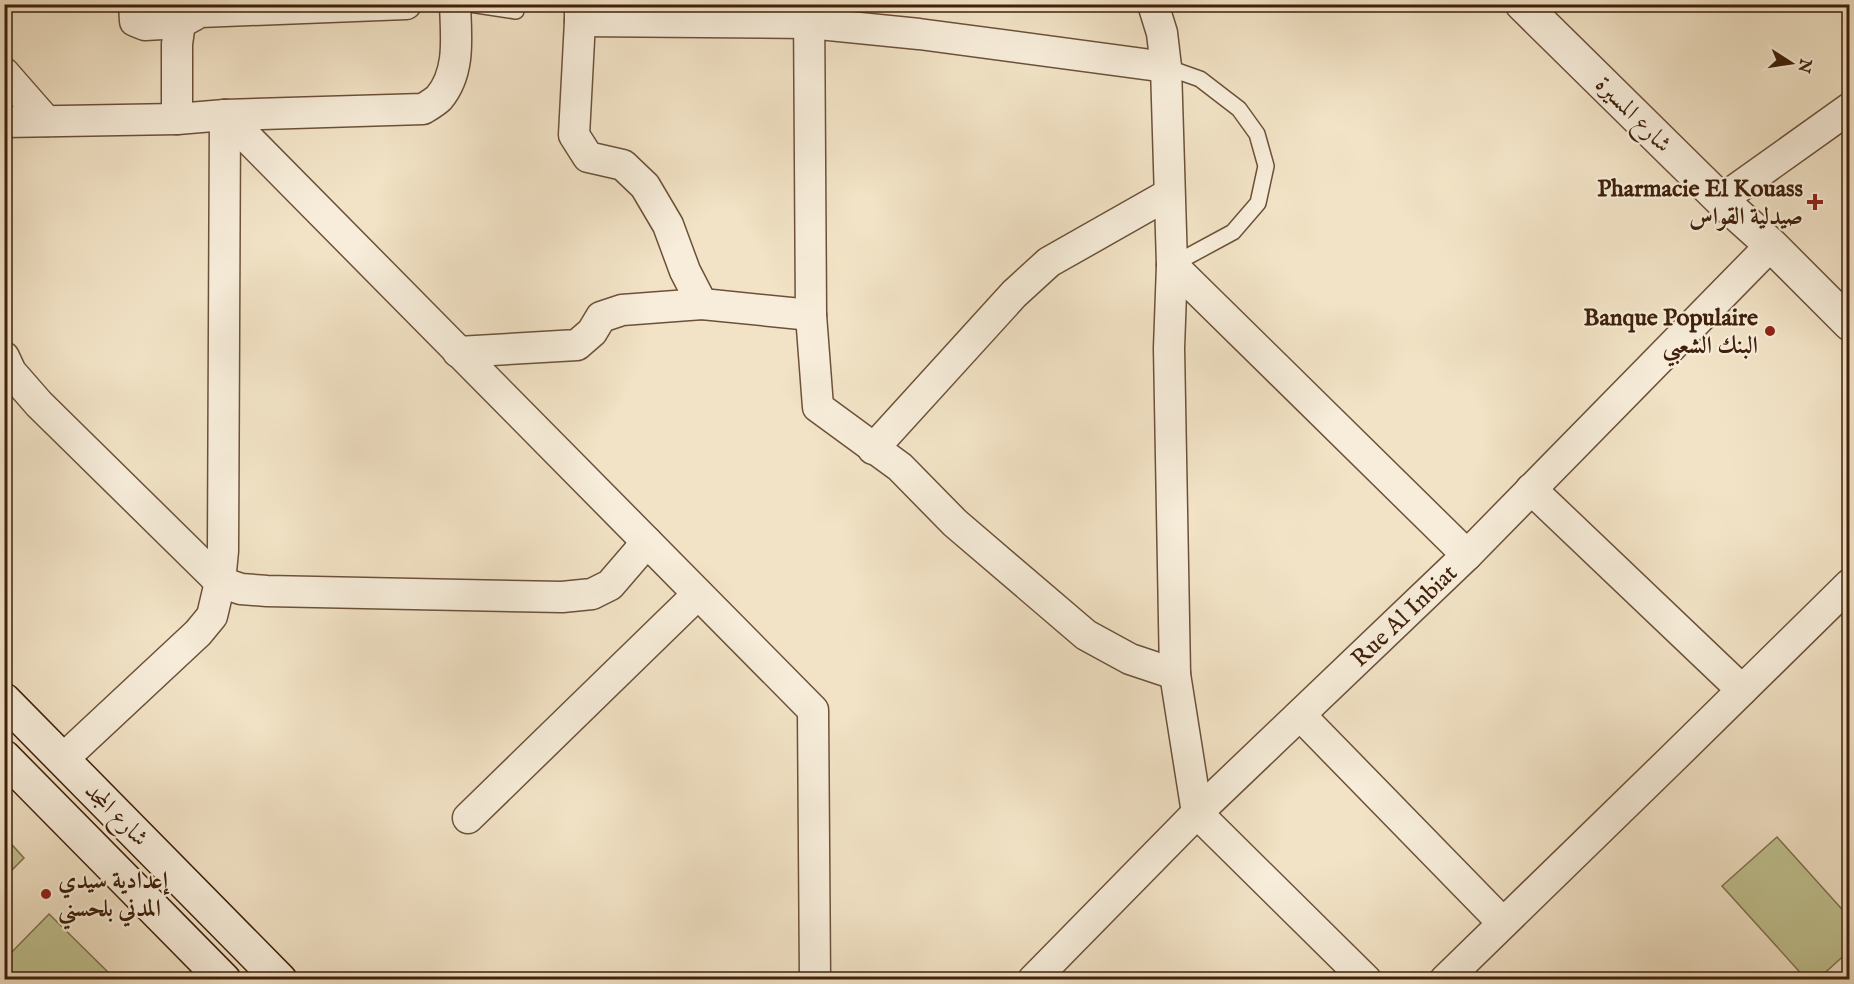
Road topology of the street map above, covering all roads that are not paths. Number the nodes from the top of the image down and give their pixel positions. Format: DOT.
graph roads {
  1 [pos="134,4"];
  2 [pos="406,4"];
  3 [pos="455,4"];
  4 [pos="470,4"];
  5 [pos="1153,4"];
  6 [pos="1522,4"];
  7 [pos="516,11"];
  8 [pos="580,13"];
  9 [pos="809,14"];
  10 [pos="180,23"];
  11 [pos="1166,67"];
  12 [pos="4,73"];
  13 [pos="1850,108"];
  14 [pos="225,115"];
  15 [pos="177,119"];
  16 [pos="46,121"];
  17 [pos="4,123"];
  18 [pos="1169,194"];
  19 [pos="1721,200"];
  20 [pos="1771,245"];
  21 [pos="1172,266"];
  22 [pos="702,304"];
  23 [pos="811,315"];
  24 [pos="1850,324"];
  25 [pos="458,352"];
  26 [pos="4,357"];
  27 [pos="873,449"];
  28 [pos="1532,489"];
  29 [pos="646,542"];
  30 [pos="1467,555"];
  31 [pos="220,582"];
  32 [pos="1850,584"];
  33 [pos="698,594"];
  34 [pos="1175,674"];
  35 [pos="1742,690"];
  36 [pos="4,700"];
  37 [pos="1300,715"];
  38 [pos="4,757"];
  39 [pos="63,759"];
  40 [pos="1197,813"];
  41 [pos="468,818"];
  42 [pos="1503,923"];
  43 [pos="224,980"];
  44 [pos="280,980"];
  45 [pos="815,980"];
  46 [pos="1033,980"];
  47 [pos="1365,980"];
  48 [pos="1444,980"];
  1 -- 10 [label="street"];
  2 -- 10 [label="street"];
  3 -- 14 [label="street"];
  4 -- 7 [label="lane"];
  5 -- 11 [label="street"];
  6 -- 19 [label="main road, شارع المسيرة"];
  8 -- 9 [label="street"];
  8 -- 22 [label="street"];
  9 -- 11 [label="street"];
  9 -- 23 [label="street"];
  10 -- 15 [label="street"];
  11 -- 18 [label="street"];
  11 -- 21 [label="lane"];
  12 -- 16 [label="street"];
  13 -- 19 [label="street"];
  14 -- 15 [label="street"];
  14 -- 25 [label="street"];
  14 -- 31 [label="street"];
  15 -- 16 [label="street"];
  16 -- 17 [label="street"];
  18 -- 21 [label="street"];
  18 -- 27 [label="street"];
  19 -- 20 [label="main road, شارع المسيرة"];
  20 -- 24 [label="main road, شارع المسيرة"];
  20 -- 28 [label="street, Rue Al Inbiat"];
  21 -- 30 [label="street"];
  21 -- 34 [label="street"];
  22 -- 23 [label="street"];
  22 -- 25 [label="street"];
  23 -- 27 [label="street"];
  25 -- 29 [label="street"];
  26 -- 31 [label="street"];
  27 -- 34 [label="street"];
  28 -- 30 [label="street, Rue Al Inbiat"];
  28 -- 35 [label="street"];
  29 -- 31 [label="street"];
  29 -- 33 [label="street"];
  30 -- 37 [label="street, Rue Al Inbiat"];
  31 -- 39 [label="street"];
  32 -- 35 [label="street"];
  33 -- 41 [label="street"];
  33 -- 45 [label="street"];
  34 -- 40 [label="street"];
  35 -- 42 [label="street"];
  36 -- 39 [label="main road, شارع المجد"];
  37 -- 40 [label="street, Rue Al Inbiat"];
  37 -- 42 [label="street"];
  38 -- 43 [label="main road, شارع المجد"];
  39 -- 44 [label="main road, شارع المجد"];
  40 -- 46 [label="street, Rue Al Inbiat"];
  40 -- 47 [label="street"];
  42 -- 48 [label="street"];
}
